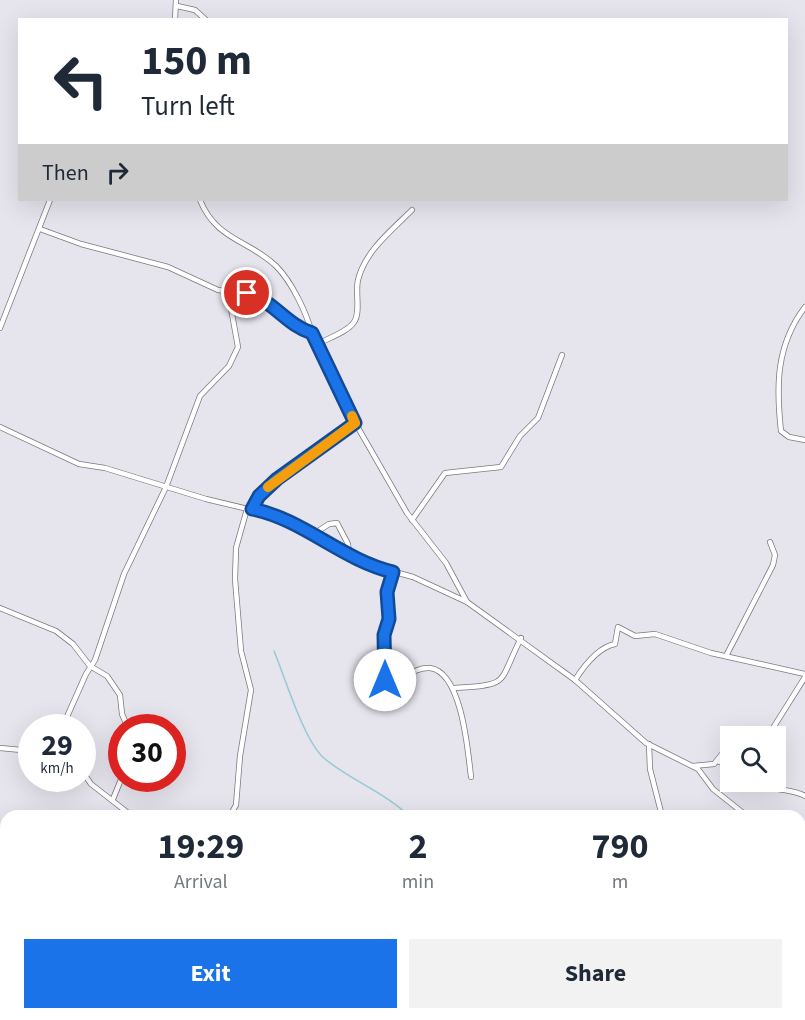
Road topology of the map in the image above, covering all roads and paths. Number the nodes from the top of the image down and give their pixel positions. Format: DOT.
graph roads {
  1 [pos="176,0"];
  2 [pos="177,6"];
  3 [pos="175,18"];
  4 [pos="204,18"];
  5 [pos="50,201"];
  6 [pos="201,201"];
  7 [pos="412,210"];
  8 [pos="40,228"];
  9 [pos="228,292"];
  10 [pos="805,307"];
  11 [pos="0,328"];
  12 [pos="312,333"];
  13 [pos="318,344"];
  14 [pos="562,355"];
  15 [pos="355,423"];
  16 [pos="0,427"];
  17 [pos="805,440"];
  18 [pos="166,487"];
  19 [pos="249,509"];
  20 [pos="412,520"];
  21 [pos="312,535"];
  22 [pos="770,542"];
  23 [pos="349,554"];
  24 [pos="393,572"];
  25 [pos="467,602"];
  26 [pos="0,608"];
  27 [pos="521,638"];
  28 [pos="726,657"];
  29 [pos="90,666"];
  30 [pos="805,676"];
  31 [pos="575,680"];
  32 [pos="454,688"];
  33 [pos="68,714"];
  34 [pos="122,714"];
  35 [pos="774,726"];
  36 [pos="649,744"];
  37 [pos="0,748"];
  38 [pos="18,750"];
  39 [pos="720,758"];
  40 [pos="717,762"];
  41 [pos="720,763"];
  42 [pos="693,766"];
  43 [pos="471,777"];
  44 [pos="96,787"];
  45 [pos="786,790"];
  46 [pos="116,792"];
  47 [pos="805,796"];
  48 [pos="113,799"];
  49 [pos="125,810"];
  50 [pos="233,810"];
  51 [pos="661,810"];
  52 [pos="739,810"];
  1 -- 2 [label="street"];
  2 -- 3 [label="street"];
  2 -- 4 [label="street"];
  5 -- 8 [label="street"];
  6 -- 12 [label="street"];
  7 -- 13 [label="street"];
  8 -- 9 [label="street"];
  8 -- 11 [label="street"];
  9 -- 12 [label="street"];
  9 -- 18 [label="street"];
  10 -- 17 [label="street"];
  12 -- 13 [label="street"];
  13 -- 15 [label="street"];
  14 -- 20 [label="street"];
  15 -- 19 [label="street"];
  15 -- 20 [label="street"];
  16 -- 18 [label="street"];
  18 -- 19 [label="street"];
  18 -- 29 [label="street"];
  19 -- 21 [label="street"];
  19 -- 50 [label="street"];
  20 -- 25 [label="street"];
  21 -- 23 [label="street"];
  21 -- 23 [label="street"];
  22 -- 28 [label="street"];
  23 -- 24 [label="street"];
  24 -- 25 [label="street"];
  24 -- 32 [label="street"];
  25 -- 27 [label="street"];
  26 -- 29 [label="street"];
  27 -- 31 [label="street"];
  27 -- 32 [label="street"];
  28 -- 30 [label="street"];
  28 -- 31 [label="street"];
  29 -- 33 [label="street"];
  29 -- 34 [label="street"];
  30 -- 35 [label="street"];
  31 -- 36 [label="street"];
  32 -- 43 [label="street"];
  36 -- 42 [label="street"];
  36 -- 51 [label="street"];
  37 -- 38 [label="street"];
  39 -- 40 [label="street"];
  40 -- 41 [label="street"];
  40 -- 42 [label="street"];
  42 -- 52 [label="street"];
  44 -- 48 [label="street"];
  45 -- 47 [label="street"];
  46 -- 48 [label="street"];
  48 -- 49 [label="street"];
}
